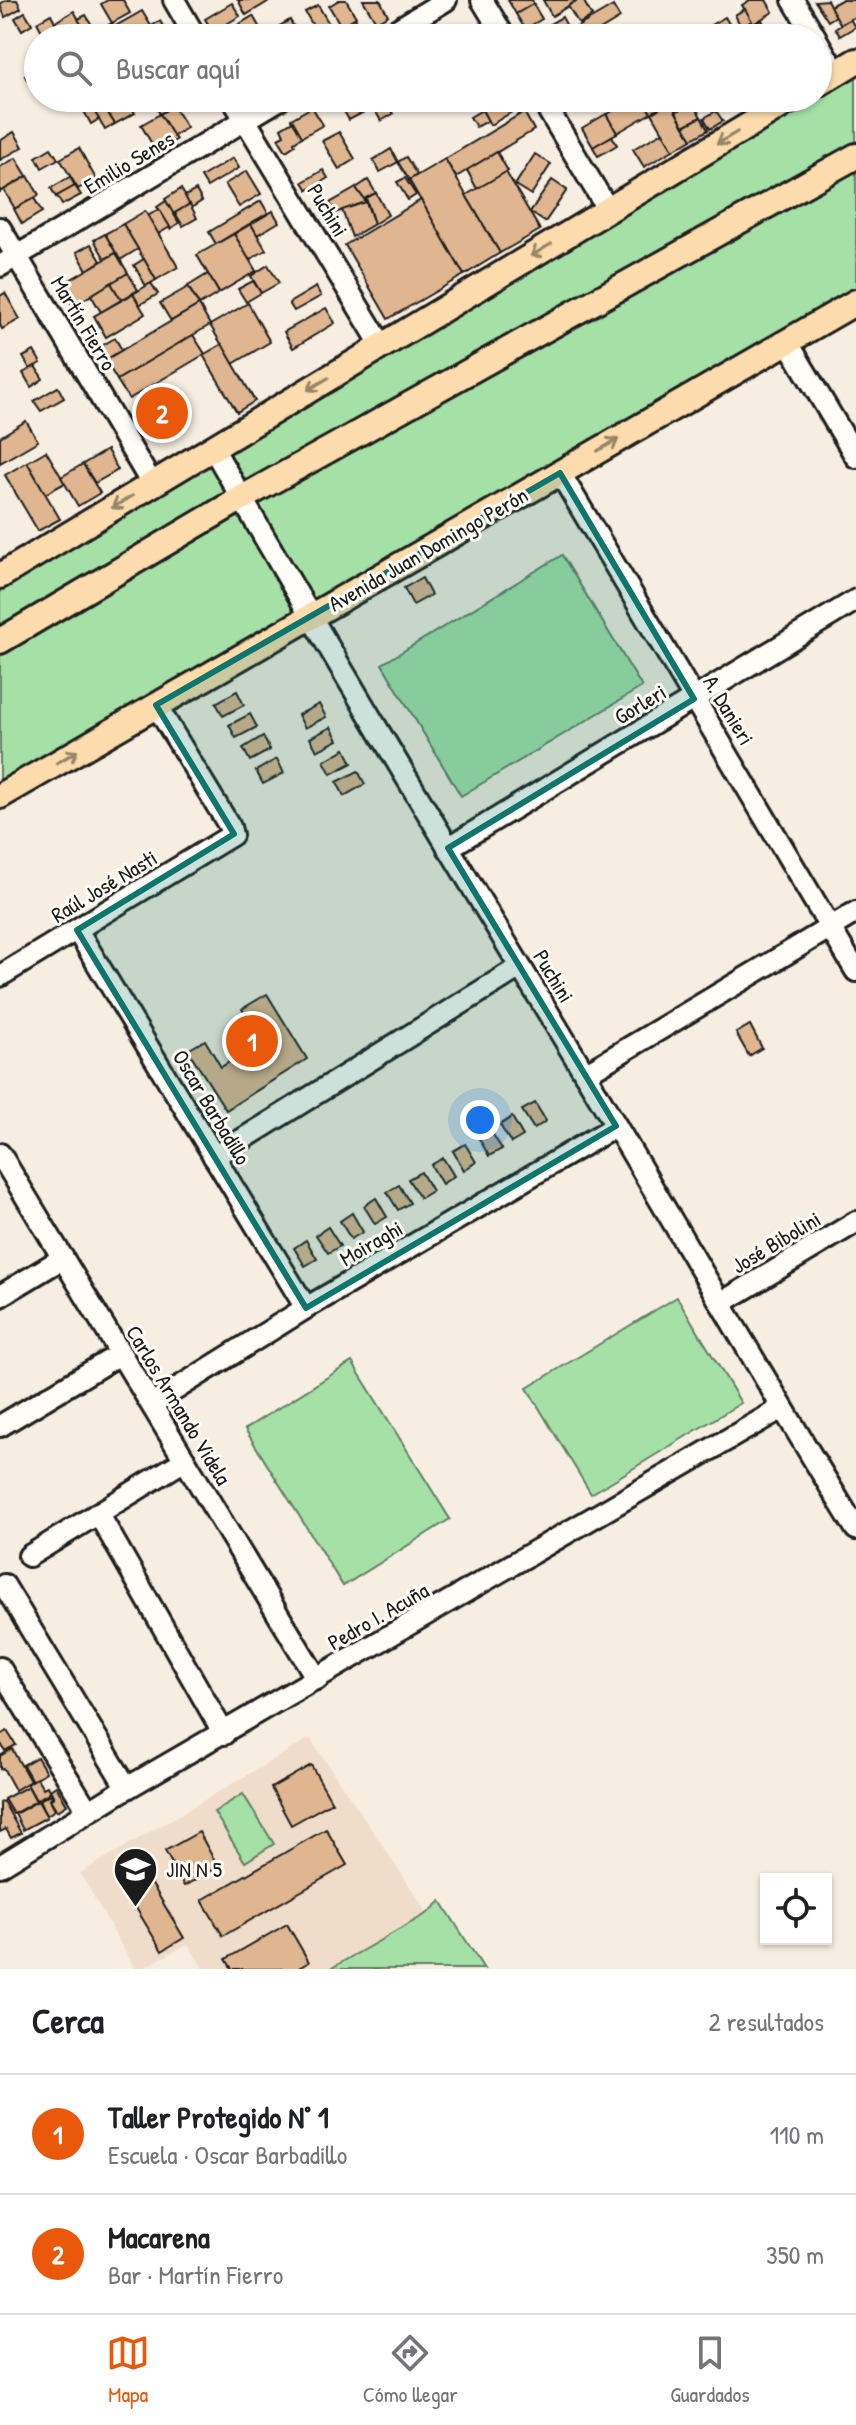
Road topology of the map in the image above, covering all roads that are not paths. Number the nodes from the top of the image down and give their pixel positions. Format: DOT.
graph roads {
  1 [pos="174,0"];
  2 [pos="446,0"];
  3 [pos="482,0"];
  4 [pos="793,0"];
  5 [pos="188,24"];
  6 [pos="406,24"];
  7 [pos="497,24"];
  8 [pos="807,24"];
  9 [pos="241,112"];
  10 [pos="259,112"];
  11 [pos="549,112"];
  12 [pos="771,112"];
  13 [pos="246,120"];
  14 [pos="856,156"];
  15 [pos="608,210"];
  16 [pos="0,228"];
  17 [pos="8,261"];
  18 [pos="856,302"];
  19 [pos="787,341"];
  20 [pos="382,346"];
  21 [pos="213,448"];
  22 [pos="856,457"];
  23 [pos="560,473"];
  24 [pos="152,484"];
  25 [pos="242,498"];
  26 [pos="0,576"];
  27 [pos="856,600"];
  28 [pos="310,618"];
  29 [pos="0,641"];
  30 [pos="694,699"];
  31 [pos="156,705"];
  32 [pos="0,796"];
  33 [pos="448,848"];
  34 [pos="856,912"];
  35 [pos="830,927"];
  36 [pos="77,930"];
  37 [pos="520,967"];
  38 [pos="856,971"];
  39 [pos="0,976"];
  40 [pos="585,1074"];
  41 [pos="616,1126"];
  42 [pos="0,1154"];
  43 [pos="214,1157"];
  44 [pos="856,1222"];
  45 [pos="63,1258"];
  46 [pos="0,1296"];
  47 [pos="721,1303"];
  48 [pos="306,1308"];
  49 [pos="120,1354"];
  50 [pos="152,1404"];
  51 [pos="782,1408"];
  52 [pos="0,1426"];
  53 [pos="185,1460"];
  54 [pos="98,1513"];
  55 [pos="856,1529"];
  56 [pos="29,1556"];
  57 [pos="4,1585"];
  58 [pos="0,1668"];
  59 [pos="317,1679"];
  60 [pos="224,1734"];
  61 [pos="127,1788"];
  62 [pos="88,1811"];
  63 [pos="0,1865"];
  1 -- 5 [label="street"];
  2 -- 6 [label="street"];
  3 -- 7 [label="street"];
  4 -- 8 [label="street"];
  9 -- 13 [label="street, Puchini"];
  10 -- 13 [label="street, Emilio Senes"];
  11 -- 15 [label="street"];
  12 -- 15 [label="main road, one-way"];
  13 -- 17 [label="street, Emilio Senes"];
  13 -- 20 [label="street, Puchini"];
  14 -- 25 [label="main road"];
  15 -- 20 [label="main road, one-way"];
  16 -- 17 [label="street, Martín Fierro"];
  17 -- 24 [label="street, Martín Fierro"];
  18 -- 19 [label="main road, Avenida Juan Domingo Perón"];
  19 -- 22 [label="street"];
  23 -- 19 [label="main road, Avenida Juan Domingo Perón, one-way"];
  20 -- 21 [label="main road, one-way"];
  21 -- 24 [label="main road"];
  21 -- 25 [label="street, Puchini"];
  23 -- 28 [label="main road, Avenida Juan Domingo Perón"];
  23 -- 30 [label="street, A. Danieri"];
  24 -- 26 [label="main road, one-way"];
  25 -- 28 [label="street, Puchini"];
  25 -- 29 [label="main road"];
  27 -- 30 [label="street, Gorleri"];
  28 -- 31 [label="main road, Avenida Juan Domingo Perón"];
  28 -- 33 [label="street, Puchini"];
  30 -- 33 [label="street, Gorleri"];
  30 -- 35 [label="street, A. Danieri"];
  32 -- 31 [label="main road, Avenida Juan Domingo Perón, one-way"];
  31 -- 36 [label="street, Raúl José Nasti"];
  33 -- 37 [label="street, Puchini"];
  34 -- 35 [label="street"];
  35 -- 38 [label="street, A. Danieri"];
  35 -- 40 [label="street"];
  36 -- 39 [label="street, Raúl José Nasti"];
  36 -- 43 [label="street, Oscar Barbadillo"];
  37 -- 40 [label="street, Puchini"];
  37 -- 43 [label="street"];
  40 -- 41 [label="street, Puchini"];
  41 -- 47 [label="street, Puchini"];
  41 -- 48 [label="street, Moiraghi"];
  42 -- 45 [label="street, Carlos Armando Videla"];
  43 -- 48 [label="street, Oscar Barbadillo"];
  44 -- 47 [label="street, José Bibolini"];
  45 -- 46 [label="street"];
  45 -- 49 [label="street, Carlos Armando Videla"];
  47 -- 51 [label="street, Puchini"];
  48 -- 50 [label="street, Moiraghi"];
  49 -- 50 [label="street, Carlos Armando Videla"];
  49 -- 52 [label="street"];
  50 -- 53 [label="street, Carlos Armando Videla"];
  51 -- 55 [label="street, Puchini"];
  51 -- 59 [label="street, Pedro I. Acuña"];
  53 -- 54 [label="street"];
  53 -- 59 [label="street, Carlos Armando Videla"];
  54 -- 56 [label="street"];
  54 -- 60 [label="street"];
  57 -- 61 [label="street"];
  58 -- 62 [label="street"];
  59 -- 60 [label="street, Pedro I. Acuña"];
  60 -- 61 [label="street, Pedro I. Acuña"];
  61 -- 62 [label="street, Pedro I. Acuña"];
  62 -- 63 [label="street, Pedro I. Acuña"];
}
